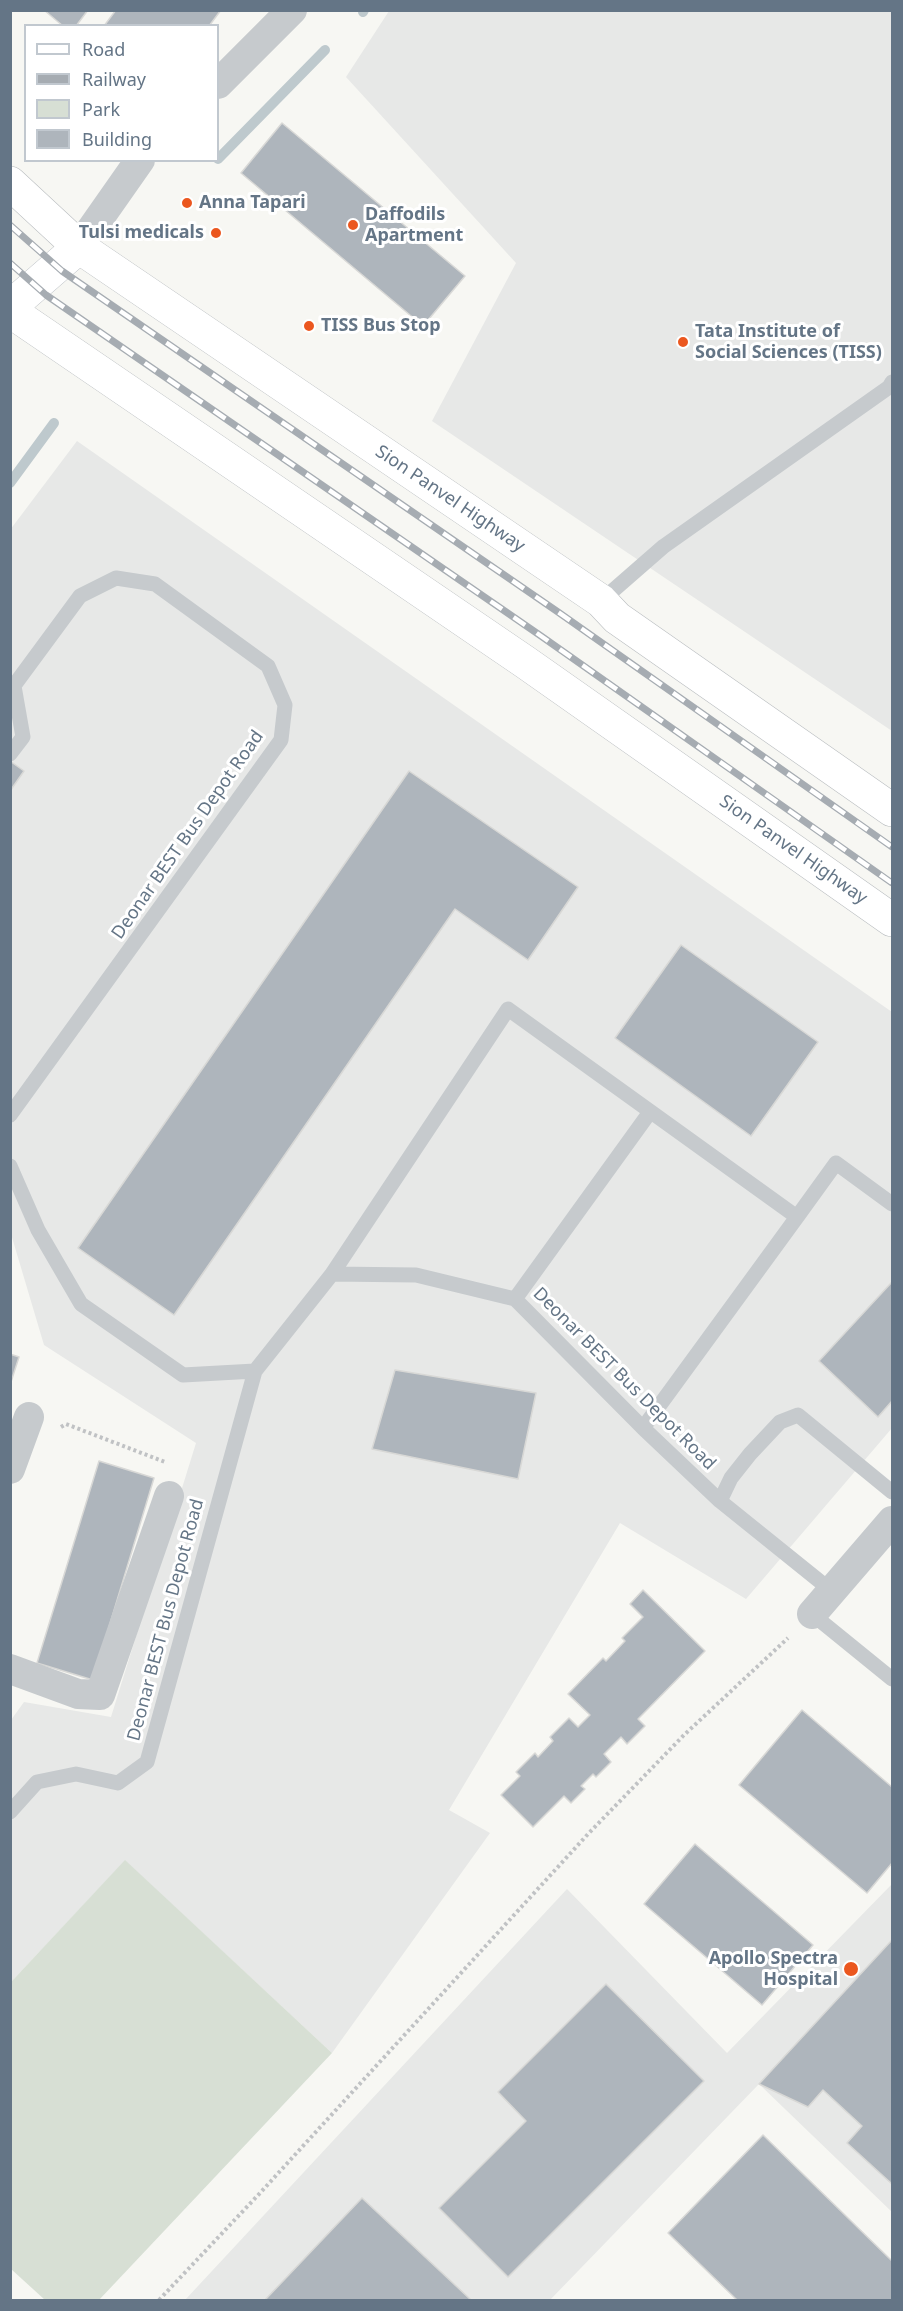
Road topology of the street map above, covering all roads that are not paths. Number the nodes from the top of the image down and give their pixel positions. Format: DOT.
graph roads {
  1 [pos="292,10"];
  2 [pos="219,83"];
  3 [pos="139,162"];
  4 [pos="10,183"];
  5 [pos="79,247"];
  6 [pos="10,309"];
  7 [pos="892,385"];
  8 [pos="601,601"];
  9 [pos="12,688"];
  10 [pos="10,754"];
  11 [pos="892,810"];
  12 [pos="892,920"];
  13 [pos="650,1112"];
  14 [pos="10,1115"];
  15 [pos="10,1166"];
  16 [pos="892,1204"];
  17 [pos="797,1217"];
  18 [pos="332,1274"];
  19 [pos="515,1299"];
  20 [pos="255,1371"];
  21 [pos="28,1417"];
  22 [pos="643,1428"];
  23 [pos="13,1462"];
  24 [pos="892,1492"];
  25 [pos="169,1496"];
  26 [pos="720,1501"];
  27 [pos="892,1521"];
  28 [pos="833,1592"];
  29 [pos="812,1614"];
  30 [pos="10,1669"];
  31 [pos="892,1679"];
  32 [pos="10,1812"];
  1 -- 2 [label="street"];
  3 -- 5 [label="street"];
  4 -- 5 [label="main road, Sion Panvel Highway"];
  5 -- 6 [label="main road"];
  5 -- 8 [label="main road, Sion Panvel Highway"];
  6 -- 12 [label="main road, Sion Panvel Highway"];
  7 -- 8 [label="lane"];
  8 -- 11 [label="main road, Sion Panvel Highway"];
  9 -- 10 [label="lane"];
  9 -- 14 [label="lane, Deonar BEST Bus Depot Road"];
  13 -- 17 [label="lane"];
  13 -- 18 [label="lane"];
  13 -- 19 [label="lane"];
  15 -- 20 [label="lane"];
  16 -- 17 [label="lane"];
  17 -- 22 [label="lane"];
  18 -- 19 [label="lane, Deonar BEST Bus Depot Road"];
  18 -- 20 [label="lane, Deonar BEST Bus Depot Road"];
  19 -- 22 [label="lane, Deonar BEST Bus Depot Road"];
  20 -- 32 [label="lane, Deonar BEST Bus Depot Road"];
  21 -- 23 [label="street"];
  22 -- 26 [label="lane, Deonar BEST Bus Depot Road"];
  24 -- 26 [label="lane"];
  25 -- 30 [label="street"];
  26 -- 28 [label="lane, Deonar BEST Bus Depot Road"];
  27 -- 28 [label="street"];
  28 -- 29 [label="street"];
  29 -- 31 [label="lane"];
}
